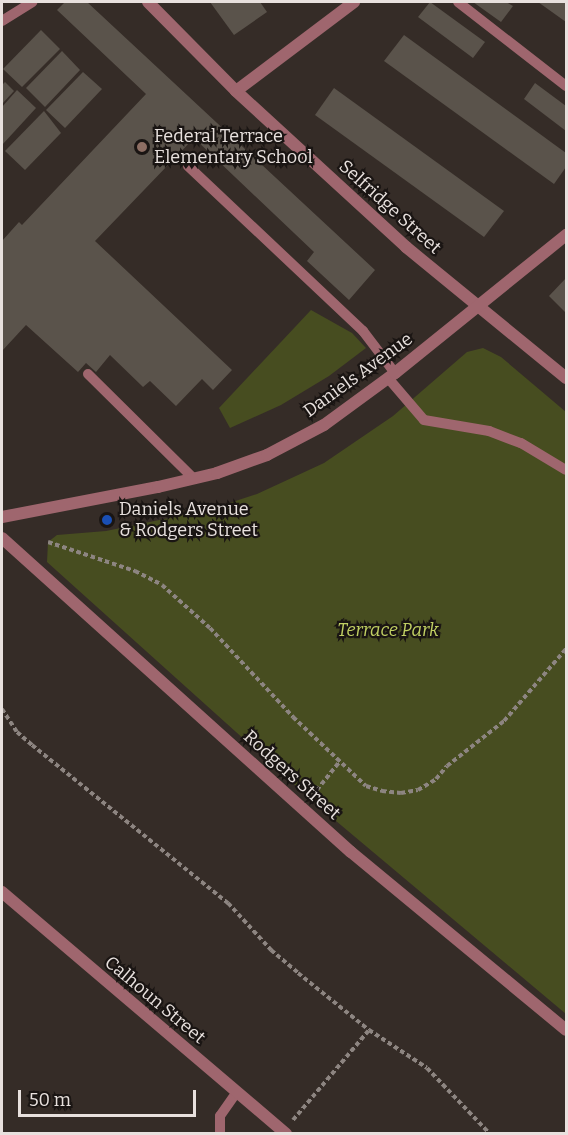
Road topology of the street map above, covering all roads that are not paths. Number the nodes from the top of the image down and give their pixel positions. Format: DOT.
graph roads {
  1 [pos="32,2"];
  2 [pos="148,2"];
  3 [pos="354,2"];
  4 [pos="458,2"];
  5 [pos="2,21"];
  6 [pos="567,86"];
  7 [pos="236,91"];
  8 [pos="188,166"];
  9 [pos="567,235"];
  10 [pos="477,305"];
  11 [pos="88,374"];
  12 [pos="392,375"];
  13 [pos="567,378"];
  14 [pos="567,470"];
  15 [pos="194,478"];
  16 [pos="2,517"];
  17 [pos="2,538"];
  18 [pos="2,892"];
  19 [pos="567,1030"];
  20 [pos="237,1092"];
  21 [pos="284,1133"];
  22 [pos="219,1134"];
  1 -- 5 [label="lane"];
  2 -- 7 [label="street, Selfridge Street"];
  3 -- 7 [label="street"];
  4 -- 6 [label="lane"];
  7 -- 10 [label="street, Selfridge Street"];
  8 -- 12 [label="lane"];
  9 -- 10 [label="street, Daniels Avenue"];
  10 -- 12 [label="street, Daniels Avenue"];
  10 -- 13 [label="street, Selfridge Street"];
  11 -- 15 [label="lane"];
  12 -- 14 [label="lane"];
  12 -- 15 [label="street, Daniels Avenue"];
  15 -- 16 [label="street, Daniels Avenue"];
  17 -- 19 [label="street, Rodgers Street"];
  18 -- 20 [label="street, Calhoun Street"];
  20 -- 21 [label="street, Calhoun Street"];
  20 -- 22 [label="lane"];
}
